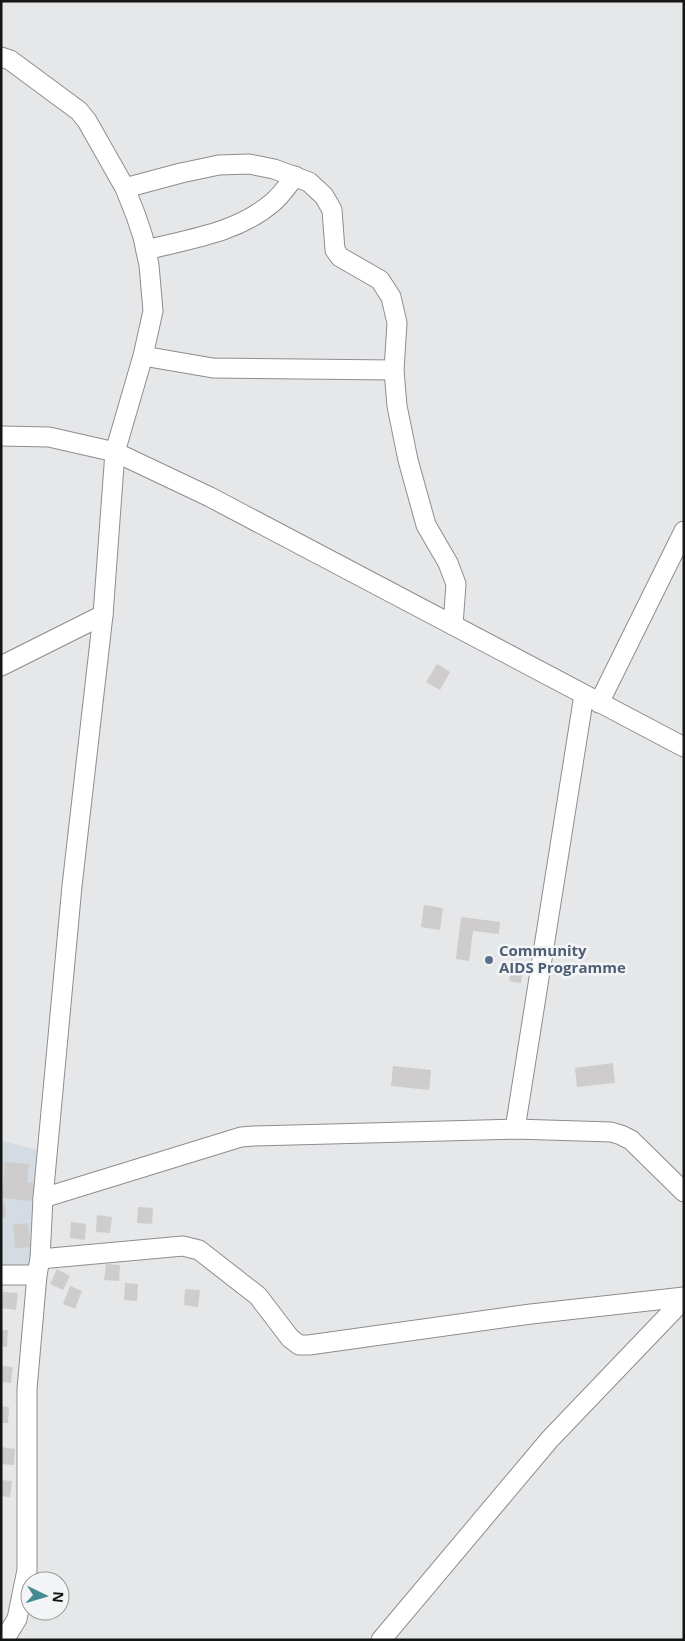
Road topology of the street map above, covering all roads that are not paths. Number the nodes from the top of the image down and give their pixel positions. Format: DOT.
graph roads {
  1 [pos="1,57"];
  2 [pos="295,176"];
  3 [pos="125,188"];
  4 [pos="146,250"];
  5 [pos="143,356"];
  6 [pos="394,370"];
  7 [pos="1,436"];
  8 [pos="115,452"];
  9 [pos="684,531"];
  10 [pos="103,615"];
  11 [pos="453,625"];
  12 [pos="1,666"];
  13 [pos="592,699"];
  14 [pos="684,747"];
  15 [pos="514,1129"];
  16 [pos="684,1192"];
  17 [pos="43,1198"];
  18 [pos="39,1267"];
  19 [pos="1,1275"];
  20 [pos="684,1298"];
  21 [pos="684,1319"];
  22 [pos="654,1330"];
  23 [pos="4,1640"];
  24 [pos="381,1640"];
  1 -- 3 [label="street"];
  2 -- 3 [label="street"];
  2 -- 4 [label="street"];
  2 -- 6 [label="street"];
  3 -- 4 [label="street"];
  4 -- 5 [label="street"];
  5 -- 6 [label="street"];
  5 -- 8 [label="street"];
  6 -- 11 [label="street"];
  7 -- 8 [label="street"];
  8 -- 10 [label="street"];
  8 -- 11 [label="street"];
  9 -- 13 [label="street"];
  10 -- 12 [label="street"];
  10 -- 17 [label="street"];
  11 -- 13 [label="street"];
  13 -- 14 [label="street"];
  13 -- 15 [label="street"];
  15 -- 16 [label="street"];
  15 -- 17 [label="street"];
  17 -- 18 [label="street"];
  18 -- 19 [label="street"];
  18 -- 20 [label="street"];
  18 -- 23 [label="street"];
  20 -- 22 [label="street"];
  21 -- 22 [label="street"];
  22 -- 24 [label="street"];
}
